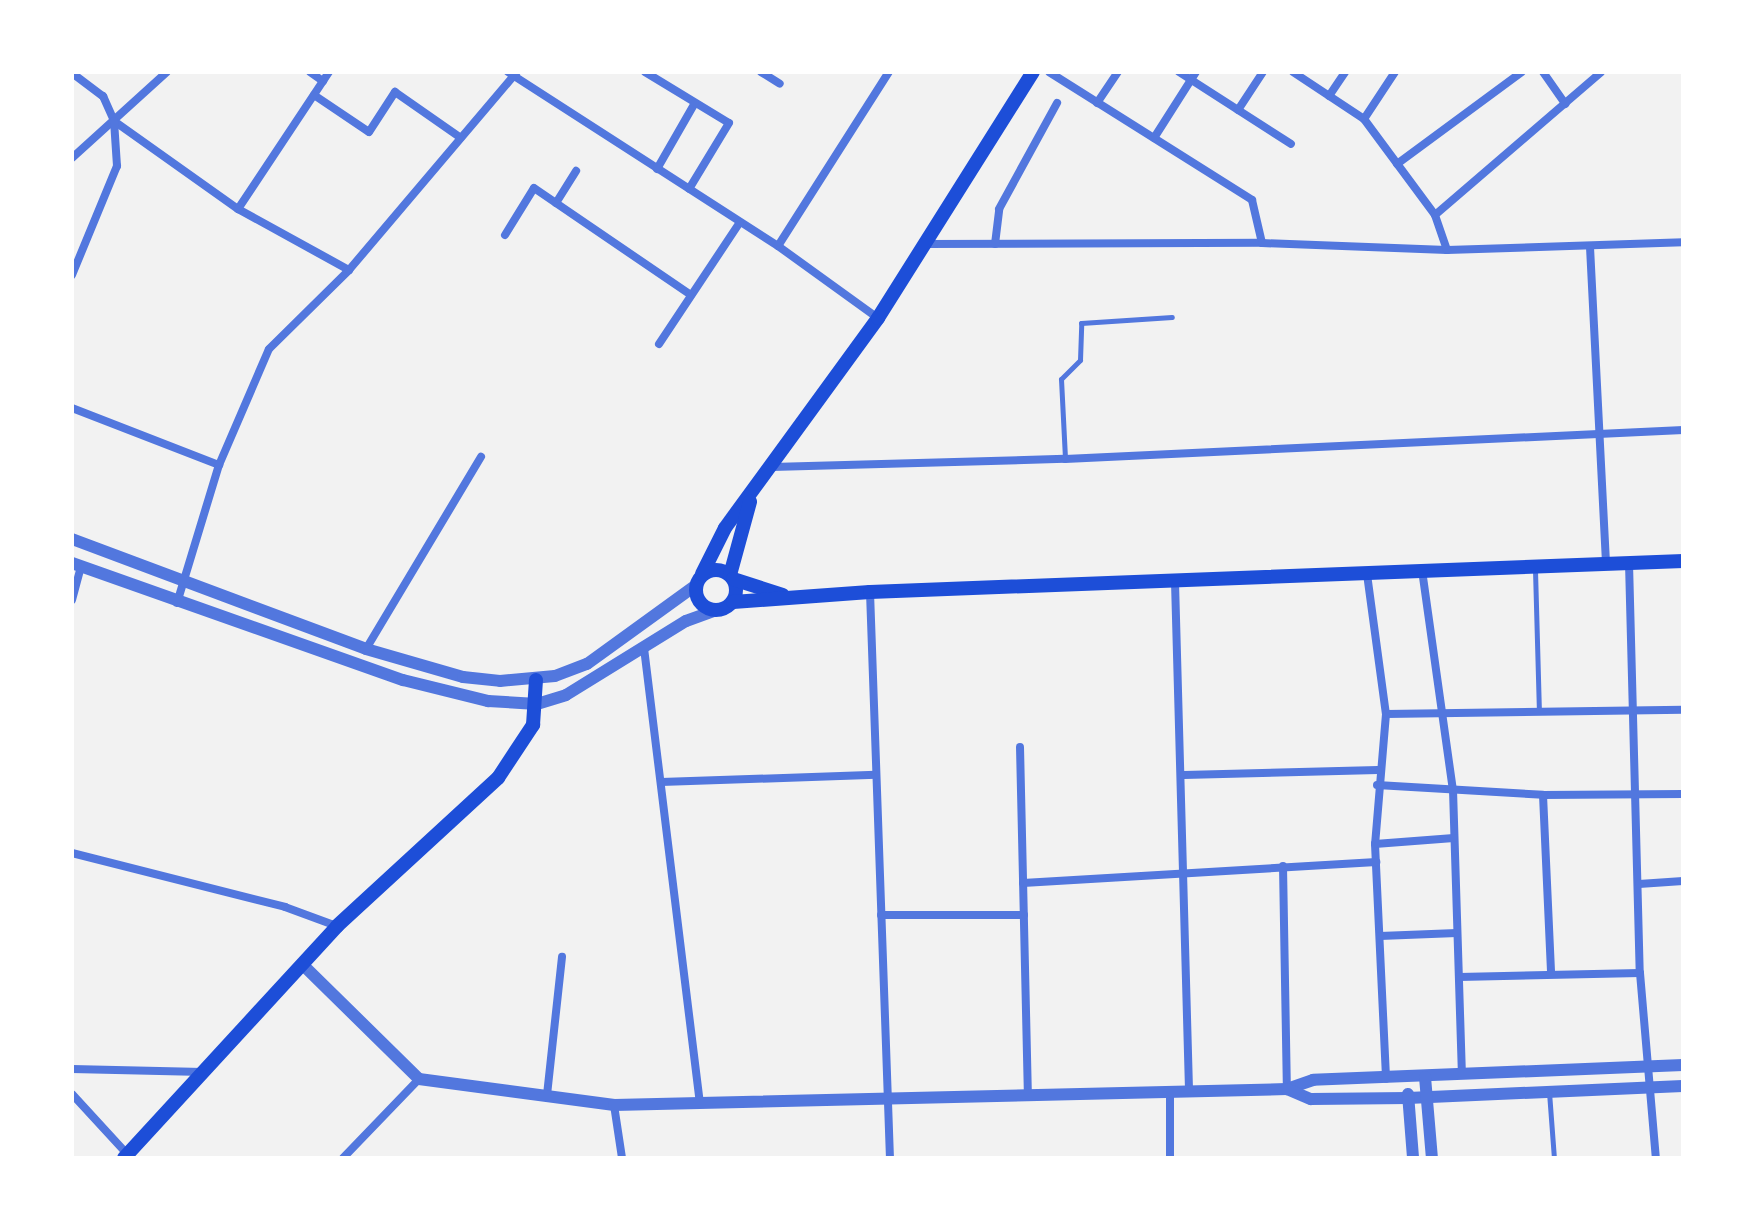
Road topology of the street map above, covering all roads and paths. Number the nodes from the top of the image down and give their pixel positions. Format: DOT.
graph roads {
  1 [pos="167,72"];
  2 [pos="310,72"];
  3 [pos="329,72"];
  4 [pos="645,72"];
  5 [pos="761,72"];
  6 [pos="889,72"];
  7 [pos="1033,72"];
  8 [pos="1049,72"];
  9 [pos="1118,72"];
  10 [pos="1179,72"];
  11 [pos="1263,72"];
  12 [pos="1293,72"];
  13 [pos="1345,72"];
  14 [pos="1395,72"];
  15 [pos="1522,72"];
  16 [pos="1543,72"];
  17 [pos="72,73"];
  18 [pos="513,74"];
  19 [pos="1595,74"];
  20 [pos="1194,76"];
  21 [pos="323,81"];
  22 [pos="780,84"];
  23 [pos="314,95"];
  24 [pos="1329,96"];
  25 [pos="695,103"];
  26 [pos="1057,103"];
  27 [pos="1097,103"];
  28 [pos="1565,104"];
  29 [pos="1238,110"];
  30 [pos="1364,119"];
  31 [pos="114,121"];
  32 [pos="461,138"];
  33 [pos="1154,138"];
  34 [pos="1291,144"];
  35 [pos="72,158"];
  36 [pos="1397,164"];
  37 [pos="657,169"];
  38 [pos="576,171"];
  39 [pos="689,189"];
  40 [pos="556,203"];
  41 [pos="238,209"];
  42 [pos="1435,215"];
  43 [pos="740,222"];
  44 [pos="505,235"];
  45 [pos="1683,242"];
  46 [pos="1262,243"];
  47 [pos="924,244"];
  48 [pos="995,244"];
  49 [pos="778,246"];
  50 [pos="1590,247"];
  51 [pos="1447,250"];
  52 [pos="349,270"];
  53 [pos="72,275"];
  54 [pos="691,295"];
  55 [pos="1172,317"];
  56 [pos="878,318"];
  57 [pos="659,344"];
  58 [pos="72,408"];
  59 [pos="1683,430"];
  60 [pos="1599,433"];
  61 [pos="481,457"];
  62 [pos="1065,459"];
  63 [pos="219,465"];
  64 [pos="772,467"];
  65 [pos="754,491"];
  66 [pos="72,539"];
  67 [pos="734,552"];
  68 [pos="1683,561"];
  69 [pos="1629,563"];
  70 [pos="76,564"];
  71 [pos="1606,564"];
  72 [pos="1535,565"];
  73 [pos="1422,570"];
  74 [pos="1367,574"];
  75 [pos="731,577"];
  76 [pos="699,580"];
  77 [pos="1175,582"];
  78 [pos="184,583"];
  79 [pos="765,589"];
  80 [pos="870,592"];
  81 [pos="791,597"];
  82 [pos="72,600"];
  83 [pos="733,602"];
  84 [pos="177,603"];
  85 [pos="716,610"];
  86 [pos="644,648"];
  87 [pos="366,649"];
  88 [pos="536,680"];
  89 [pos="537,704"];
  90 [pos="1539,709"];
  91 [pos="1683,710"];
  92 [pos="1442,712"];
  93 [pos="1636,712"];
  94 [pos="1386,714"];
  95 [pos="1020,747"];
  96 [pos="1378,770"];
  97 [pos="876,775"];
  98 [pos="1184,775"];
  99 [pos="661,782"];
  100 [pos="1377,785"];
  101 [pos="1453,790"];
  102 [pos="1683,794"];
  103 [pos="1543,795"];
  104 [pos="1634,796"];
  105 [pos="1454,838"];
  106 [pos="1375,844"];
  107 [pos="72,853"];
  108 [pos="1376,862"];
  109 [pos="1283,866"];
  110 [pos="1179,872"];
  111 [pos="1683,881"];
  112 [pos="1023,883"];
  113 [pos="1639,884"];
  114 [pos="881,915"];
  115 [pos="1024,915"];
  116 [pos="337,926"];
  117 [pos="1457,933"];
  118 [pos="1380,936"];
  119 [pos="562,957"];
  120 [pos="302,964"];
  121 [pos="1551,972"];
  122 [pos="1640,973"];
  123 [pos="1459,977"];
  124 [pos="1683,1065"];
  125 [pos="1649,1066"];
  126 [pos="72,1069"];
  127 [pos="203,1072"];
  128 [pos="1462,1074"];
  129 [pos="1425,1077"];
  130 [pos="419,1079"];
  131 [pos="1407,1079"];
  132 [pos="1386,1080"];
  133 [pos="1651,1086"];
  134 [pos="1683,1086"];
  135 [pos="1287,1089"];
  136 [pos="1170,1090"];
  137 [pos="1189,1090"];
  138 [pos="1028,1091"];
  139 [pos="1549,1091"];
  140 [pos="72,1094"];
  141 [pos="547,1095"];
  142 [pos="888,1095"];
  143 [pos="1427,1097"];
  144 [pos="1408,1098"];
  145 [pos="700,1101"];
  146 [pos="614,1105"];
  147 [pos="126,1157"];
  148 [pos="343,1158"];
  149 [pos="622,1158"];
  150 [pos="890,1158"];
  151 [pos="1170,1158"];
  152 [pos="1413,1158"];
  153 [pos="1432,1158"];
  154 [pos="1554,1158"];
  155 [pos="1656,1158"];
  1 -- 31 [label="street"];
  2 -- 21 [label="street"];
  3 -- 21 [label="street"];
  4 -- 25 [label="street"];
  5 -- 22 [label="street"];
  6 -- 49 [label="street"];
  7 -- 47 [label="main road"];
  8 -- 27 [label="street"];
  9 -- 27 [label="street"];
  10 -- 20 [label="street"];
  11 -- 29 [label="street"];
  12 -- 24 [label="street"];
  13 -- 24 [label="street"];
  14 -- 30 [label="street"];
  15 -- 36 [label="street"];
  16 -- 28 [label="street"];
  17 -- 31 [label="street"];
  18 -- 32 [label="street"];
  18 -- 37 [label="street"];
  19 -- 28 [label="street"];
  20 -- 29 [label="street"];
  20 -- 33 [label="street"];
  21 -- 23 [label="street"];
  23 -- 32 [label="street"];
  23 -- 41 [label="street"];
  24 -- 30 [label="street"];
  25 -- 37 [label="street"];
  25 -- 39 [label="street"];
  26 -- 48 [label="street"];
  27 -- 33 [label="street"];
  28 -- 42 [label="street"];
  29 -- 34 [label="street"];
  30 -- 36 [label="street"];
  31 -- 35 [label="street"];
  31 -- 41 [label="street"];
  31 -- 53 [label="street"];
  32 -- 52 [label="street"];
  33 -- 46 [label="street"];
  36 -- 42 [label="street"];
  37 -- 39 [label="street"];
  38 -- 40 [label="street"];
  39 -- 43 [label="street"];
  40 -- 44 [label="street"];
  40 -- 54 [label="street"];
  41 -- 52 [label="street"];
  42 -- 51 [label="street"];
  43 -- 49 [label="street"];
  43 -- 54 [label="street"];
  45 -- 50 [label="street"];
  46 -- 48 [label="street"];
  46 -- 51 [label="street"];
  47 -- 48 [label="street"];
  47 -- 56 [label="main road"];
  49 -- 56 [label="street"];
  50 -- 51 [label="street"];
  50 -- 60 [label="street"];
  52 -- 63 [label="street"];
  54 -- 57 [label="street"];
  55 -- 62 [label="lane"];
  56 -- 64 [label="main road"];
  58 -- 63 [label="street"];
  59 -- 60 [label="street"];
  60 -- 62 [label="street"];
  60 -- 71 [label="street"];
  61 -- 87 [label="street"];
  62 -- 64 [label="street"];
  63 -- 78 [label="street"];
  64 -- 65 [label="main road"];
  65 -- 67 [label="main road"];
  65 -- 76 [label="main road"];
  66 -- 78 [label="street"];
  67 -- 75 [label="main road"];
  67 -- 79 [label="main road"];
  68 -- 69 [label="main road"];
  69 -- 71 [label="main road"];
  69 -- 93 [label="street"];
  70 -- 82 [label="street"];
  70 -- 84 [label="street"];
  71 -- 72 [label="main road"];
  72 -- 73 [label="main road"];
  72 -- 90 [label="lane"];
  73 -- 74 [label="main road"];
  73 -- 92 [label="street"];
  74 -- 77 [label="main road"];
  74 -- 94 [label="street"];
  75 -- 76 [label="main road"];
  75 -- 79 [label="main road"];
  75 -- 83 [label="main road"];
  76 -- 85 [label="main road"];
  76 -- 88 [label="street"];
  77 -- 80 [label="main road"];
  77 -- 98 [label="street"];
  78 -- 84 [label="street"];
  78 -- 87 [label="street"];
  79 -- 81 [label="main road"];
  80 -- 81 [label="main road"];
  80 -- 97 [label="street"];
  81 -- 83 [label="main road"];
  83 -- 85 [label="main road"];
  84 -- 89 [label="street"];
  85 -- 86 [label="street"];
  86 -- 89 [label="street"];
  86 -- 99 [label="street"];
  87 -- 88 [label="street"];
  88 -- 89 [label="main road"];
  89 -- 116 [label="main road"];
  90 -- 92 [label="street"];
  90 -- 93 [label="street"];
  91 -- 93 [label="street"];
  92 -- 94 [label="street"];
  92 -- 101 [label="street"];
  93 -- 104 [label="street"];
  94 -- 96 [label="street"];
  95 -- 112 [label="street"];
  96 -- 98 [label="street"];
  96 -- 100 [label="street"];
  97 -- 99 [label="street"];
  97 -- 114 [label="street"];
  98 -- 110 [label="street"];
  99 -- 145 [label="street"];
  100 -- 101 [label="street"];
  100 -- 106 [label="street"];
  101 -- 103 [label="street"];
  101 -- 105 [label="street"];
  102 -- 104 [label="street"];
  103 -- 104 [label="street"];
  103 -- 121 [label="street"];
  104 -- 113 [label="street"];
  105 -- 106 [label="street"];
  105 -- 117 [label="street"];
  106 -- 108 [label="street"];
  107 -- 116 [label="street"];
  108 -- 109 [label="street"];
  108 -- 118 [label="street"];
  109 -- 110 [label="street"];
  109 -- 135 [label="street"];
  110 -- 112 [label="street"];
  110 -- 137 [label="street"];
  111 -- 113 [label="street"];
  112 -- 115 [label="street"];
  113 -- 122 [label="street"];
  114 -- 115 [label="street"];
  114 -- 142 [label="street"];
  115 -- 138 [label="street"];
  116 -- 120 [label="main road"];
  117 -- 118 [label="street"];
  117 -- 123 [label="street"];
  118 -- 132 [label="street"];
  119 -- 141 [label="street"];
  120 -- 127 [label="main road"];
  120 -- 130 [label="street"];
  121 -- 122 [label="street"];
  121 -- 123 [label="street"];
  122 -- 125 [label="street"];
  123 -- 128 [label="street"];
  124 -- 125 [label="street"];
  125 -- 128 [label="street"];
  125 -- 133 [label="street"];
  126 -- 127 [label="street"];
  127 -- 147 [label="main road"];
  128 -- 129 [label="street"];
  129 -- 131 [label="street"];
  129 -- 143 [label="street"];
  130 -- 141 [label="street"];
  130 -- 148 [label="street"];
  131 -- 132 [label="street"];
  131 -- 144 [label="street"];
  132 -- 135 [label="street"];
  133 -- 134 [label="street"];
  133 -- 139 [label="street"];
  133 -- 155 [label="street"];
  135 -- 137 [label="street"];
  135 -- 144 [label="street"];
  136 -- 137 [label="street"];
  136 -- 138 [label="street"];
  136 -- 151 [label="street"];
  138 -- 142 [label="street"];
  139 -- 143 [label="street"];
  139 -- 154 [label="lane"];
  140 -- 147 [label="street"];
  141 -- 146 [label="street"];
  142 -- 145 [label="street"];
  142 -- 150 [label="street"];
  143 -- 144 [label="street"];
  143 -- 153 [label="street"];
  144 -- 152 [label="street"];
  145 -- 146 [label="street"];
  146 -- 149 [label="street"];
}
